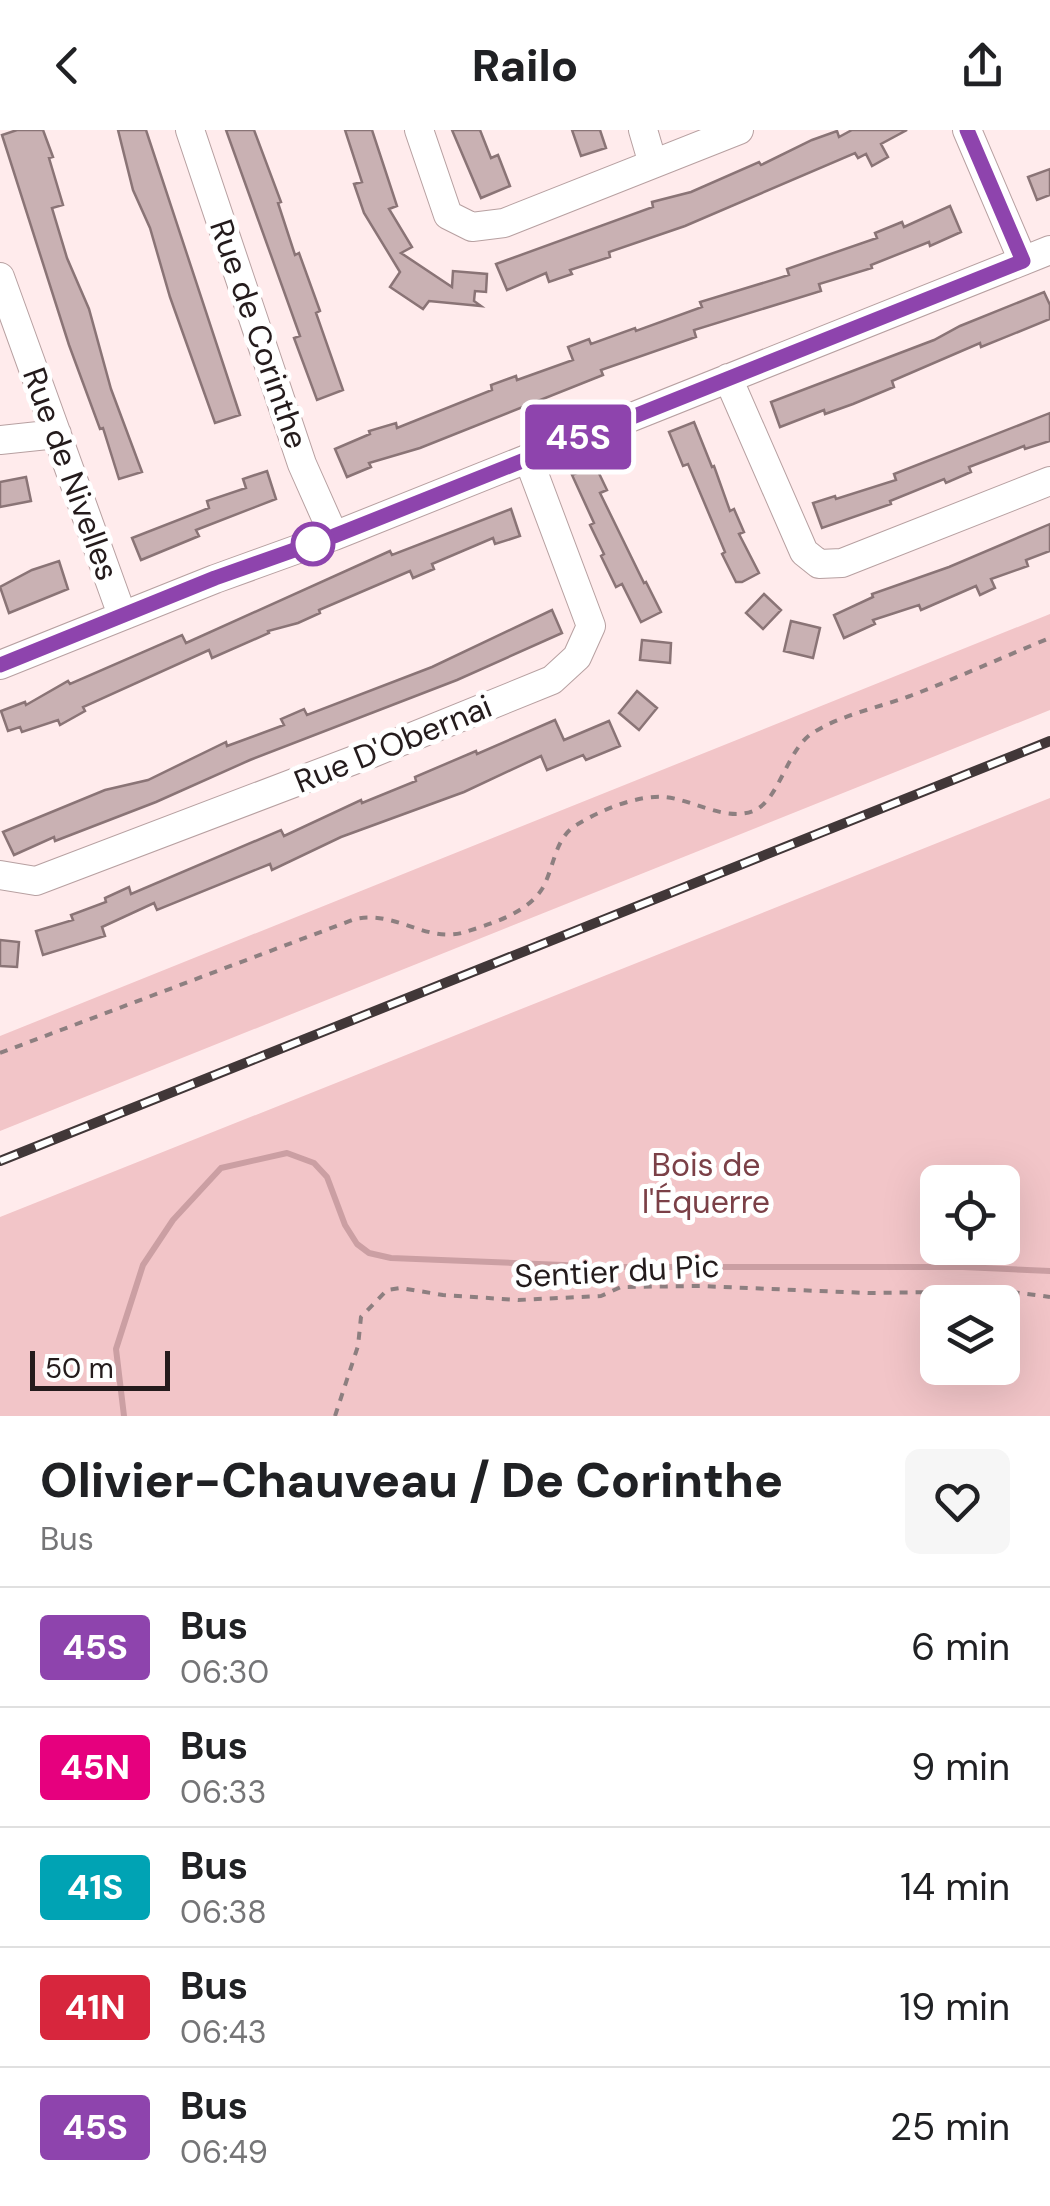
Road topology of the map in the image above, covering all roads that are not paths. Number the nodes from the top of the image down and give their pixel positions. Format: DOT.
graph roads {
  1 [pos="190,130"];
  2 [pos="419,130"];
  3 [pos="643,130"];
  4 [pos="739,130"];
  5 [pos="967,130"];
  6 [pos="653,164"];
  7 [pos="1050,250"];
  8 [pos="1023,261"];
  9 [pos="0,276"];
  10 [pos="728,378"];
  11 [pos="57,434"];
  12 [pos="0,440"];
  13 [pos="528,458"];
  14 [pos="1050,482"];
  15 [pos="334,536"];
  16 [pos="122,616"];
  17 [pos="0,664"];
  18 [pos="0,876"];
  1 -- 15 [label="street, Rue de Corinthe"];
  2 -- 6 [label="street"];
  3 -- 6 [label="street"];
  4 -- 6 [label="street"];
  5 -- 8 [label="street"];
  7 -- 8 [label="street"];
  8 -- 10 [label="street"];
  9 -- 11 [label="street, Rue de Nivelles"];
  10 -- 13 [label="street"];
  10 -- 14 [label="street"];
  11 -- 12 [label="street"];
  11 -- 16 [label="street, Rue de Nivelles"];
  13 -- 15 [label="street"];
  13 -- 18 [label="street, Rue D'Obernai"];
  15 -- 16 [label="street"];
  16 -- 17 [label="street"];
}
